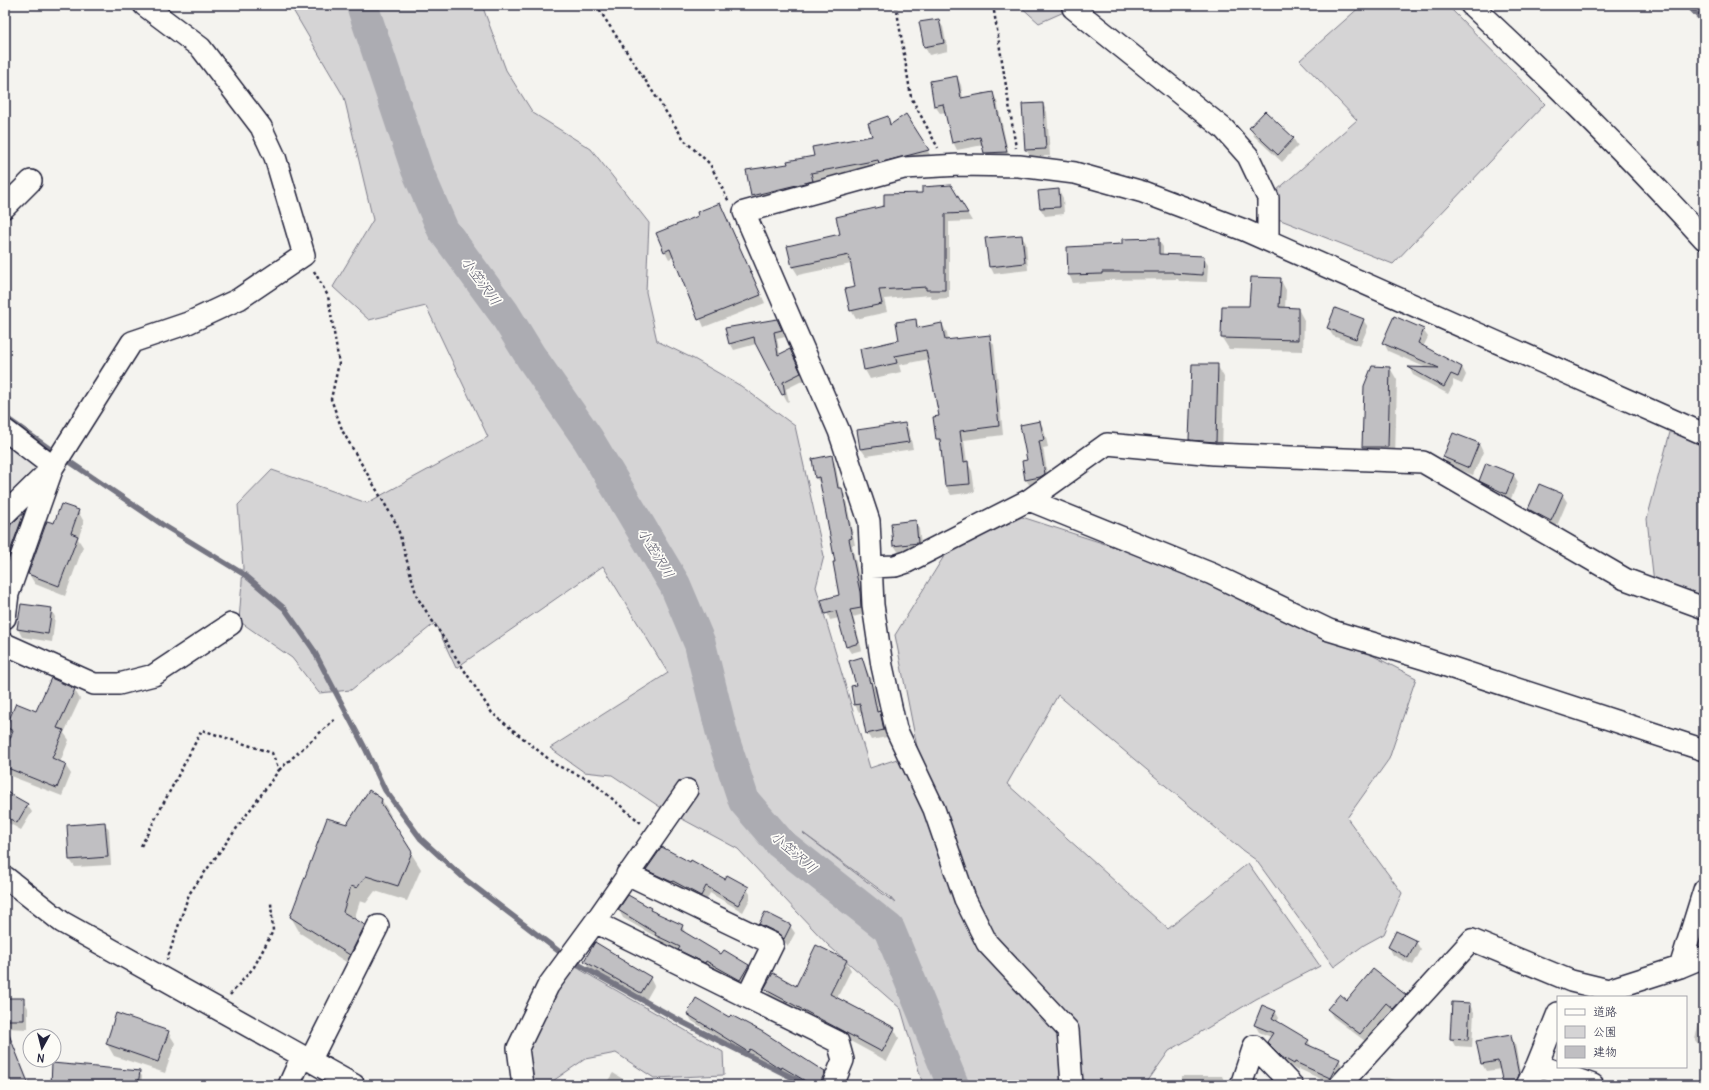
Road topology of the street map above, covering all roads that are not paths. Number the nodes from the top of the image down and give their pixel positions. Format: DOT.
graph roads {
  1 [pos="144,5"];
  2 [pos="1471,5"];
  3 [pos="1073,8"];
  4 [pos="31,181"];
  5 [pos="5,207"];
  6 [pos="1704,239"];
  7 [pos="1268,240"];
  8 [pos="5,430"];
  9 [pos="1704,434"];
  10 [pos="52,467"];
  11 [pos="1029,500"];
  12 [pos="5,514"];
  13 [pos="871,567"];
  14 [pos="1704,608"];
  15 [pos="5,618"];
  16 [pos="231,624"];
  17 [pos="5,644"];
  18 [pos="1704,750"];
  19 [pos="687,790"];
  20 [pos="627,874"];
  21 [pos="5,878"];
  22 [pos="1704,890"];
  23 [pos="595,922"];
  24 [pos="378,926"];
  25 [pos="1704,957"];
  26 [pos="1680,966"];
  27 [pos="1567,989"];
  28 [pos="747,997"];
  29 [pos="1557,1015"];
  30 [pos="306,1058"];
  31 [pos="1537,1065"];
  32 [pos="290,1085"];
  33 [pos="354,1085"];
  34 [pos="523,1085"];
  35 [pos="832,1085"];
  36 [pos="1072,1085"];
  37 [pos="1240,1085"];
  38 [pos="1292,1085"];
  39 [pos="1340,1085"];
  40 [pos="1526,1085"];
  41 [pos="1592,1085"];
  1 -- 10 [label="street"];
  2 -- 6 [label="street"];
  3 -- 7 [label="street"];
  4 -- 5 [label="street"];
  7 -- 9 [label="street"];
  7 -- 13 [label="street"];
  8 -- 10 [label="street"];
  10 -- 12 [label="street"];
  10 -- 15 [label="street"];
  11 -- 13 [label="street"];
  11 -- 14 [label="street"];
  11 -- 18 [label="street"];
  13 -- 36 [label="street"];
  16 -- 17 [label="street"];
  19 -- 20 [label="street"];
  20 -- 23 [label="street"];
  20 -- 28 [label="street"];
  21 -- 30 [label="street"];
  22 -- 26 [label="street"];
  23 -- 28 [label="street"];
  23 -- 34 [label="street"];
  24 -- 30 [label="street"];
  25 -- 26 [label="street"];
  26 -- 27 [label="street"];
  27 -- 39 [label="street"];
  28 -- 35 [label="street"];
  29 -- 31 [label="street"];
  30 -- 32 [label="street"];
  30 -- 33 [label="street"];
  31 -- 40 [label="street"];
  31 -- 41 [label="street"];
  37 -- 38 [label="street"];
}
